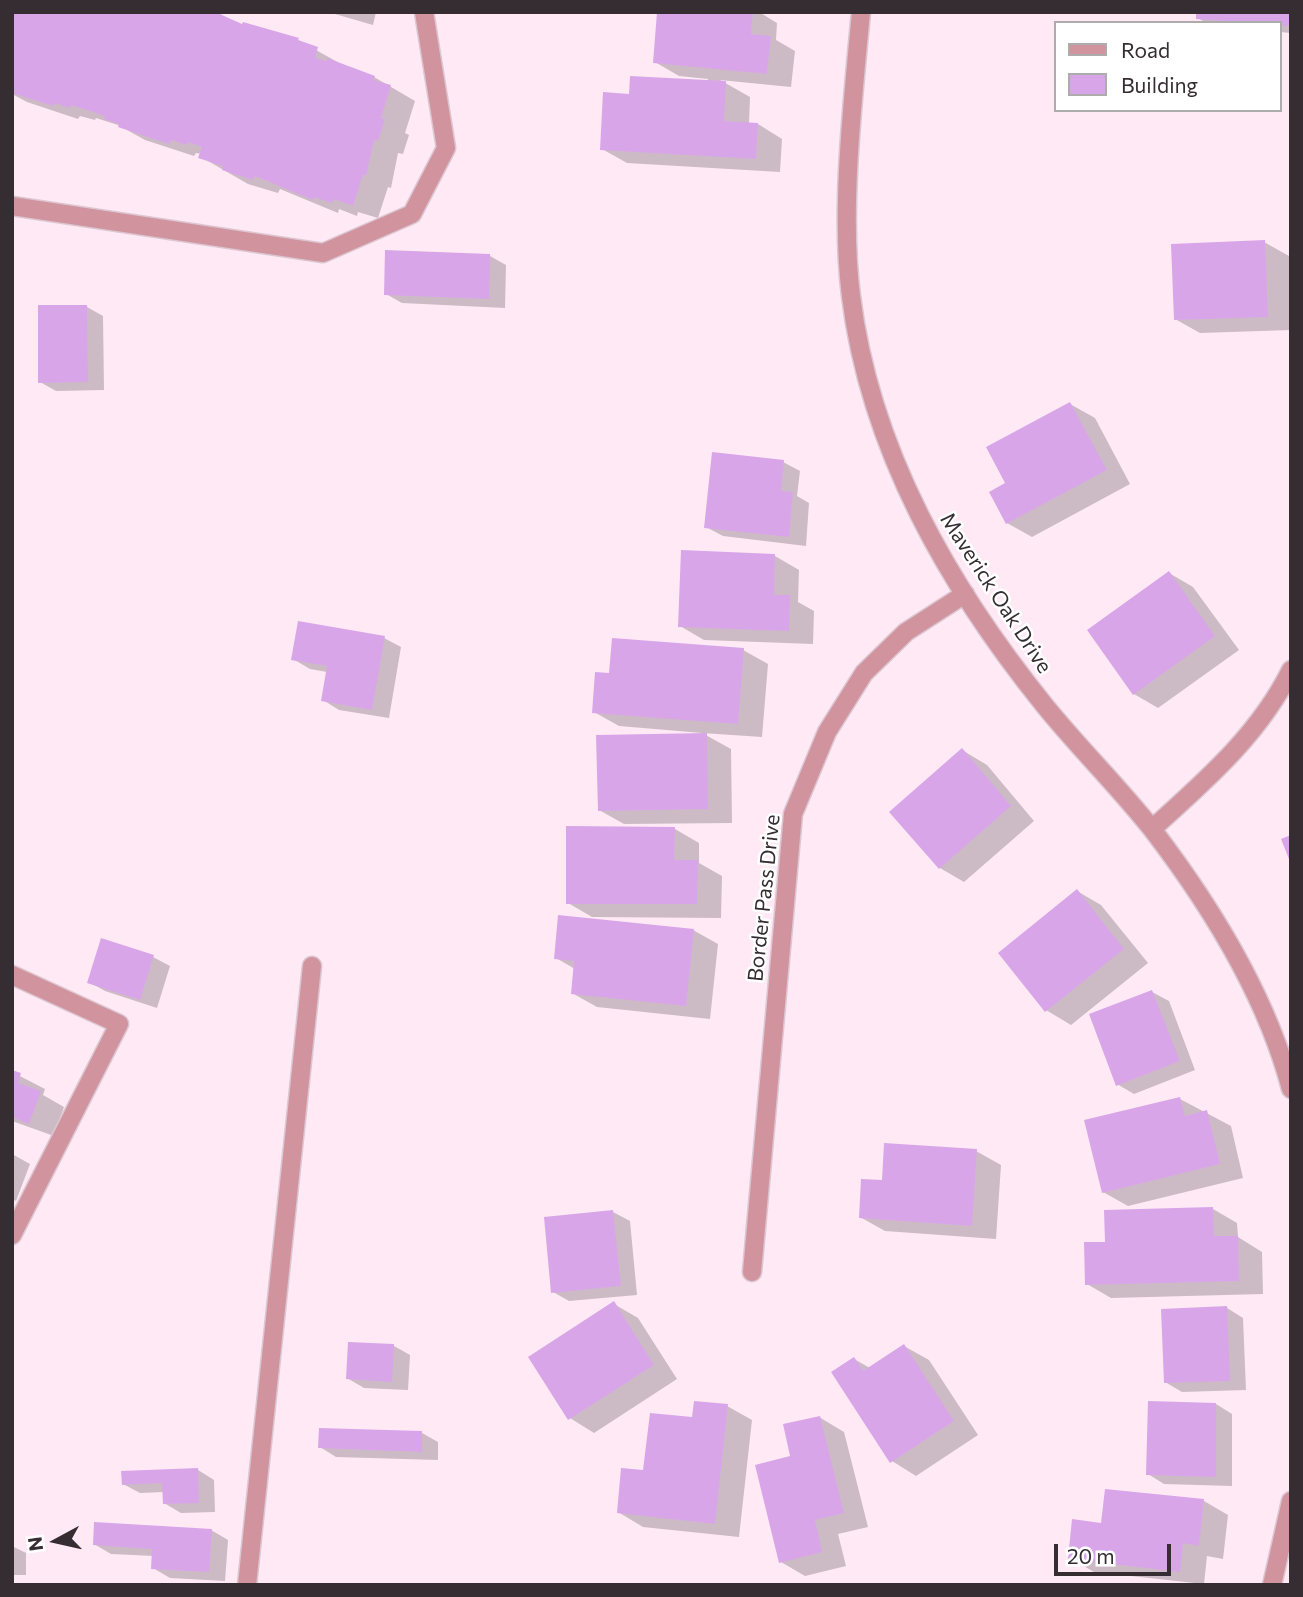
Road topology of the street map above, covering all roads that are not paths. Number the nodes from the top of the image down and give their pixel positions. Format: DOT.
graph roads {
  1 [pos="424,12"];
  2 [pos="861,12"];
  3 [pos="12,206"];
  4 [pos="965,594"];
  5 [pos="1291,670"];
  6 [pos="1152,829"];
  7 [pos="312,966"];
  8 [pos="12,975"];
  9 [pos="1291,1088"];
  10 [pos="12,1235"];
  11 [pos="752,1272"];
  12 [pos="1291,1501"];
  13 [pos="247,1585"];
  14 [pos="1272,1585"];
  1 -- 3 [label="street"];
  2 -- 4 [label="street, Maverick Oak Drive"];
  4 -- 6 [label="street, Maverick Oak Drive"];
  4 -- 11 [label="street, Border Pass Drive"];
  5 -- 6 [label="street"];
  6 -- 9 [label="street, Maverick Oak Drive"];
  7 -- 13 [label="street"];
  8 -- 10 [label="street"];
  12 -- 14 [label="street"];
}
